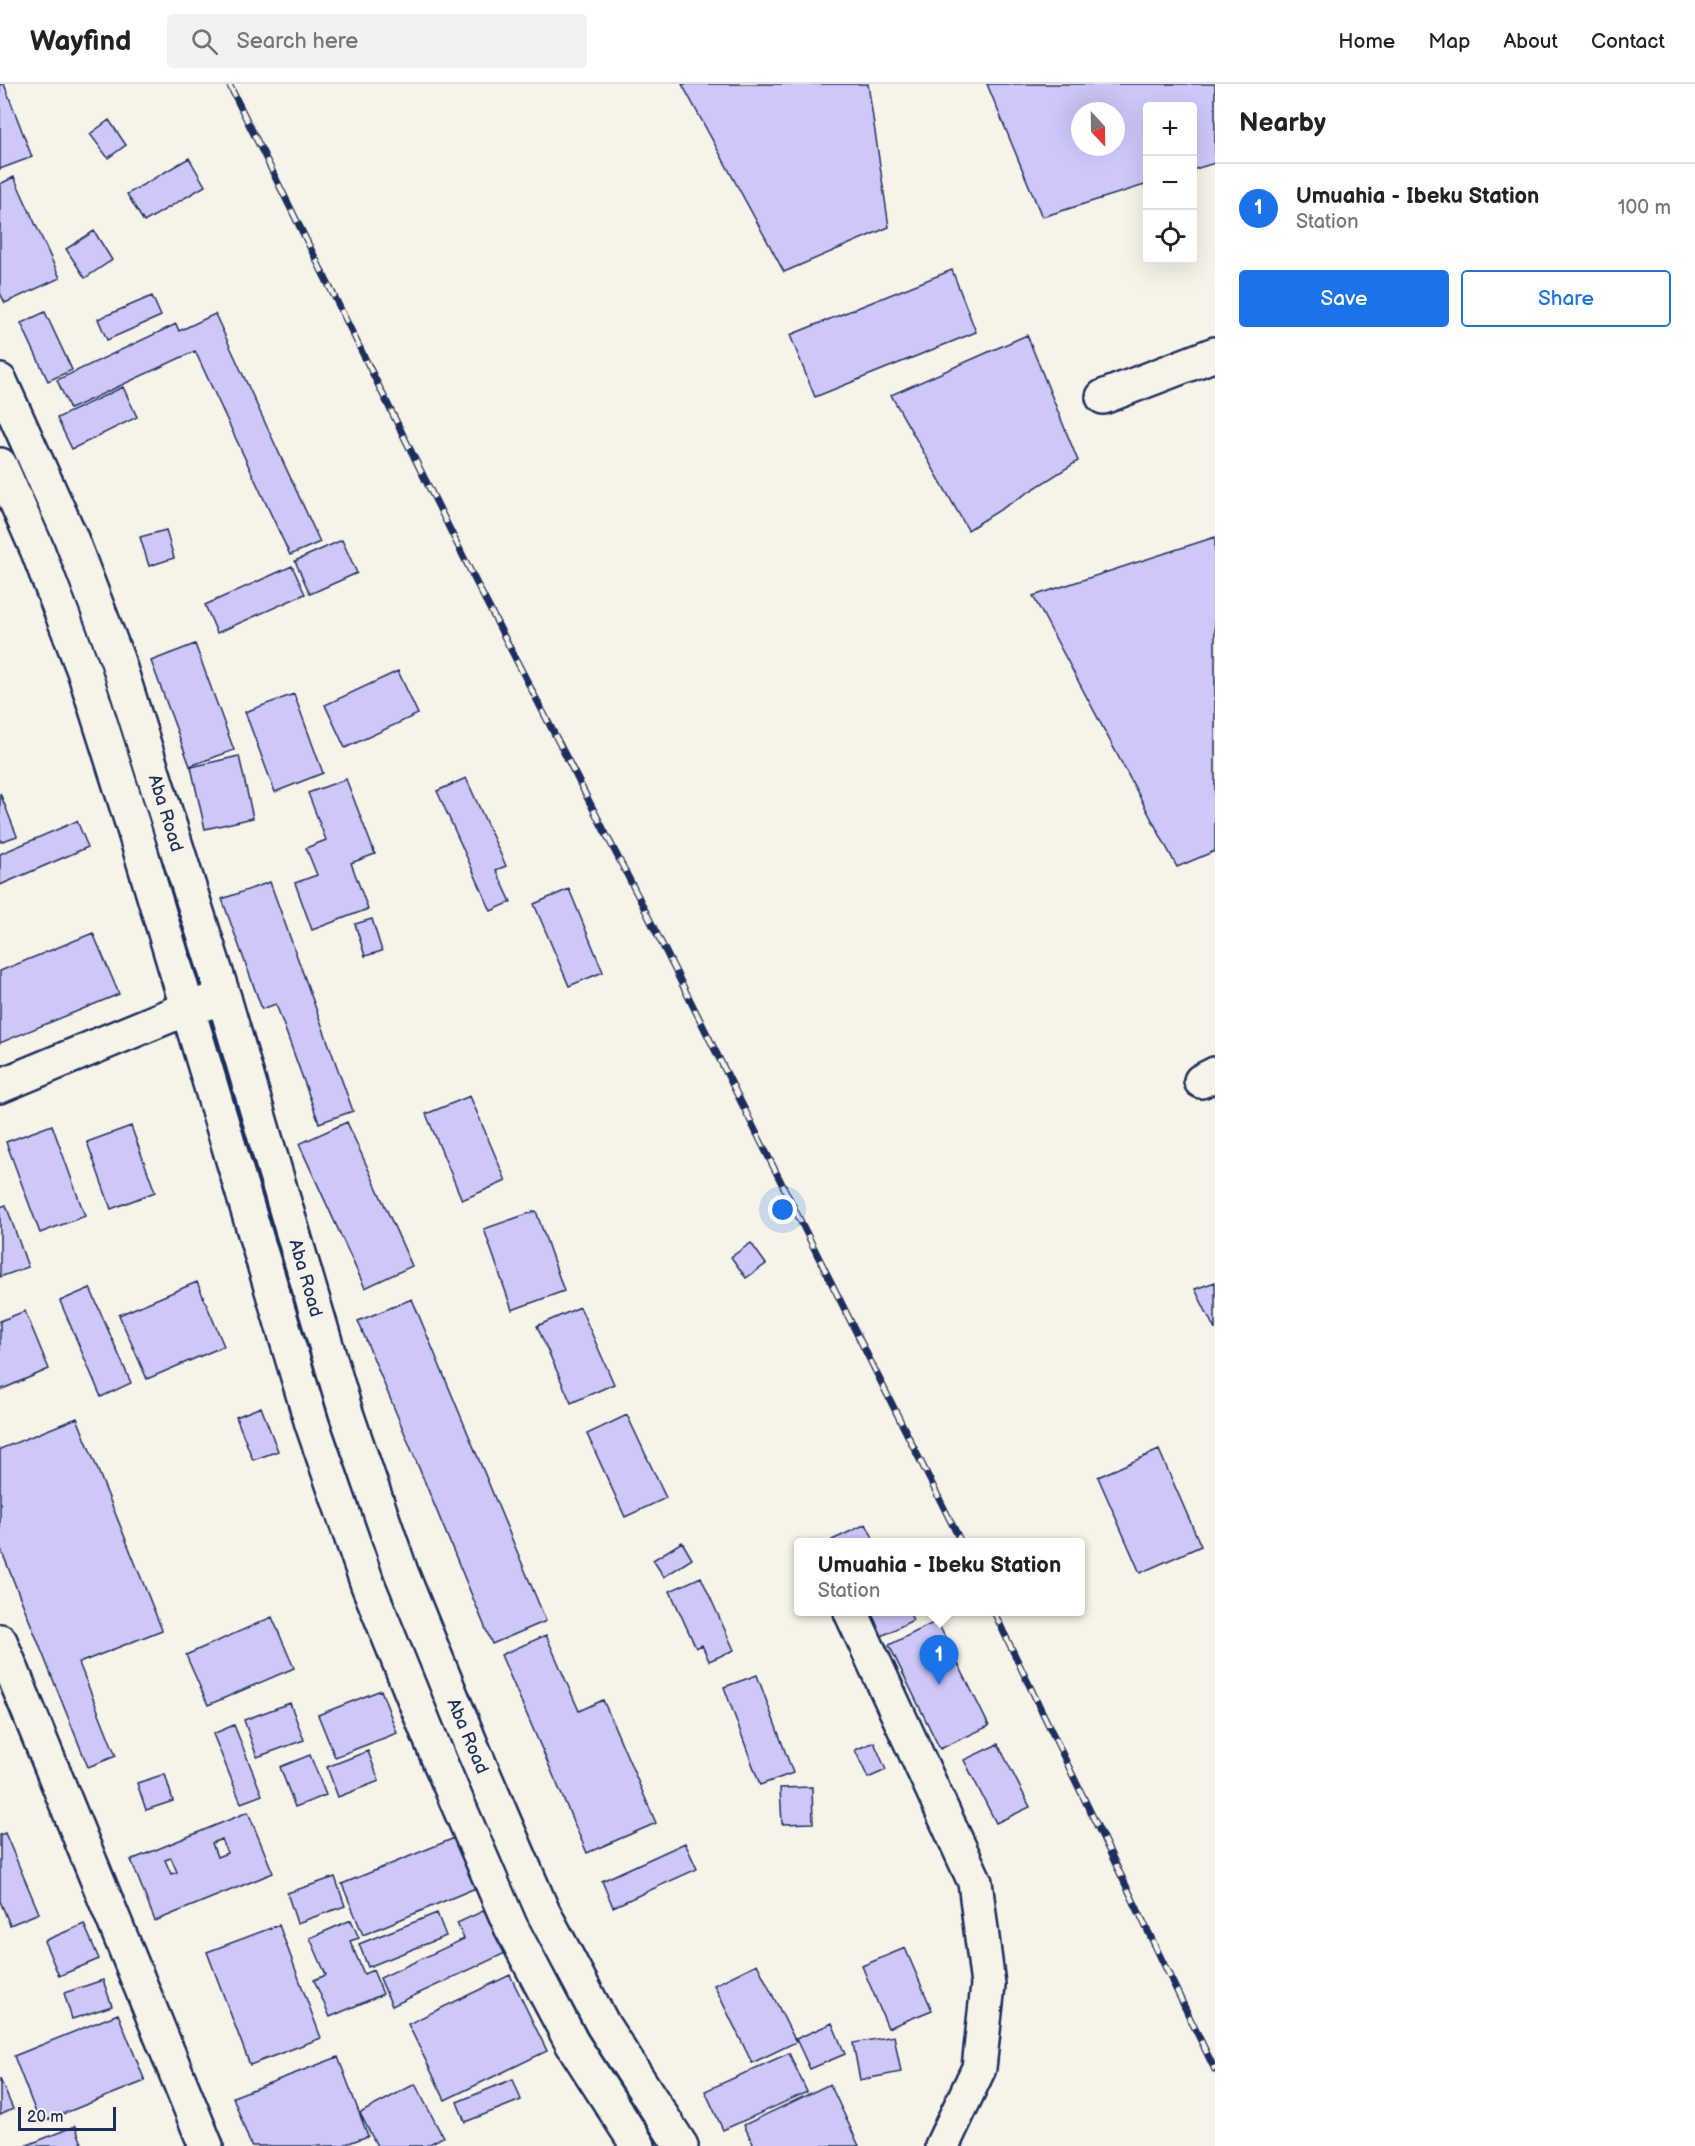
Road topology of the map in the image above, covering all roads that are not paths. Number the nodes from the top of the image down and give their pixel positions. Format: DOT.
graph roads {
  1 [pos="1215,354"];
  2 [pos="0,381"];
  3 [pos="1103,397"];
  4 [pos="0,465"];
  5 [pos="224,998"];
  6 [pos="188,1008"];
  7 [pos="0,1086"];
  8 [pos="853,1616"];
  9 [pos="0,1641"];
  10 [pos="206,2146"];
  11 [pos="638,2146"];
  12 [pos="681,2146"];
  13 [pos="942,2146"];
  1 -- 3 [label="main road"];
  2 -- 5 [label="main road, Aba Road"];
  4 -- 6 [label="main road, Aba Road"];
  5 -- 6 [label="main road"];
  5 -- 12 [label="main road, Aba Road"];
  6 -- 7 [label="main road"];
  6 -- 11 [label="main road, Aba Road"];
  8 -- 13 [label="main road"];
  9 -- 10 [label="main road"];
}
